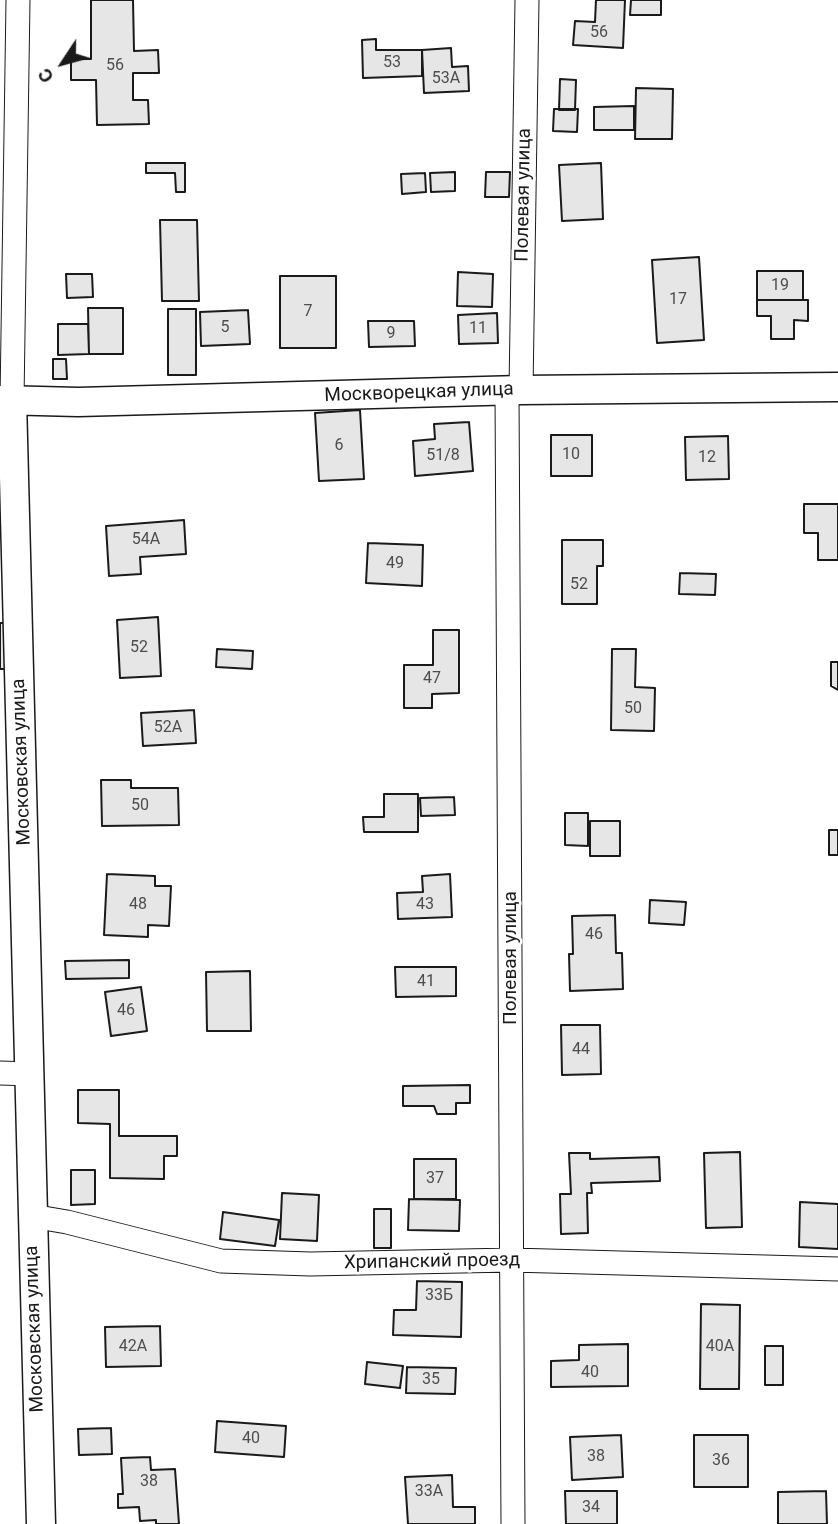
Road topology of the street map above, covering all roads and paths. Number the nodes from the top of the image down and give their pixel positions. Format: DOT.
graph roads {
  1 [pos="18,0"];
  2 [pos="527,0"];
  3 [pos="838,387"];
  4 [pos="514,390"];
  5 [pos="6,400"];
  6 [pos="0,1073"];
  7 [pos="31,1074"];
  8 [pos="32,1216"];
  9 [pos="512,1260"];
  10 [pos="838,1269"];
  11 [pos="41,1524"];
  12 [pos="513,1524"];
  1 -- 5 [label="street, Московская улица"];
  2 -- 4 [label="street, Полевая улица"];
  3 -- 4 [label="street, Москворецкая улица"];
  4 -- 5 [label="street, Москворецкая улица"];
  4 -- 9 [label="street, Полевая улица"];
  5 -- 7 [label="street, Московская улица"];
  6 -- 7 [label="street"];
  7 -- 8 [label="street, Московская улица"];
  8 -- 9 [label="street, Хрипанский проезд"];
  8 -- 11 [label="street, Московская улица"];
  9 -- 10 [label="street, Хрипанский проезд"];
  9 -- 12 [label="street, Полевая улица"];
}
